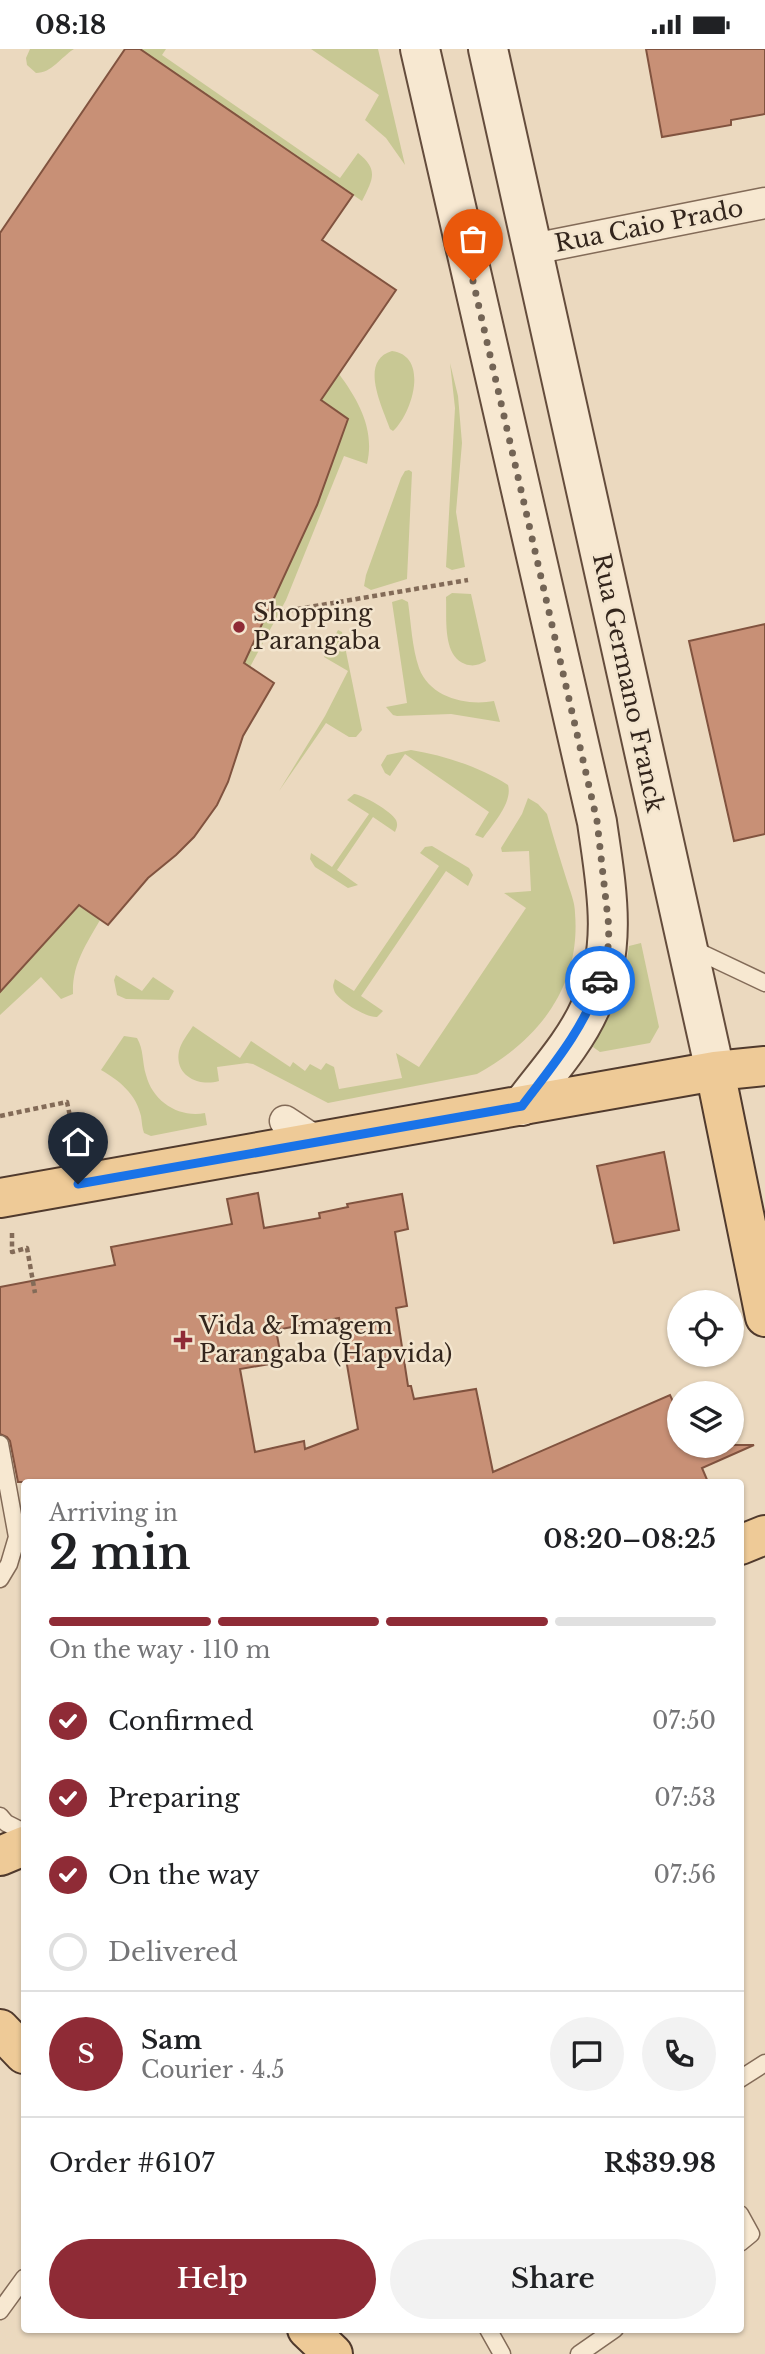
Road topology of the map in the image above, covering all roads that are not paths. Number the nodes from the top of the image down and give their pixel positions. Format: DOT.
graph roads {
  1 [pos="420,49"];
  2 [pos="488,49"];
  3 [pos="765,203"];
  4 [pos="533,249"];
  5 [pos="686,946"];
  6 [pos="765,983"];
  7 [pos="765,1066"];
  8 [pos="715,1071"];
  9 [pos="522,1106"];
  10 [pos="0,1198"];
  11 [pos="765,1317"];
  12 [pos="0,1444"];
  13 [pos="765,1535"];
  14 [pos="744,1543"];
  15 [pos="0,1579"];
  16 [pos="0,1816"];
  17 [pos="21,1830"];
  18 [pos="21,1847"];
  19 [pos="0,1856"];
  20 [pos="0,2029"];
  21 [pos="21,2051"];
  22 [pos="765,2063"];
  23 [pos="744,2076"];
  24 [pos="744,2221"];
  25 [pos="744,2240"];
  26 [pos="21,2282"];
  27 [pos="21,2302"];
  28 [pos="0,2312"];
  29 [pos="311,2333"];
  30 [pos="490,2333"];
  31 [pos="609,2333"];
  32 [pos="333,2354"];
  33 [pos="502,2354"];
  34 [pos="579,2354"];
  1 -- 9 [label="main road"];
  2 -- 4 [label="main road, Rua Germano Franck"];
  3 -- 4 [label="street, Rua Caio Prado"];
  4 -- 5 [label="main road, Rua Germano Franck"];
  5 -- 6 [label="lane"];
  5 -- 8 [label="main road, Rua Germano Franck"];
  7 -- 8 [label="main road"];
  8 -- 9 [label="main road"];
  8 -- 11 [label="main road, Rua Germano Franck"];
  9 -- 10 [label="main road"];
  12 -- 15 [label="lane"];
  13 -- 14 [label="main road"];
  16 -- 17 [label="lane"];
  18 -- 19 [label="main road"];
  20 -- 21 [label="main road"];
  22 -- 23 [label="lane"];
  24 -- 25 [label="lane"];
  26 -- 28 [label="lane"];
  27 -- 28 [label="lane"];
  29 -- 32 [label="main road"];
  30 -- 33 [label="lane"];
  31 -- 34 [label="lane"];
}
